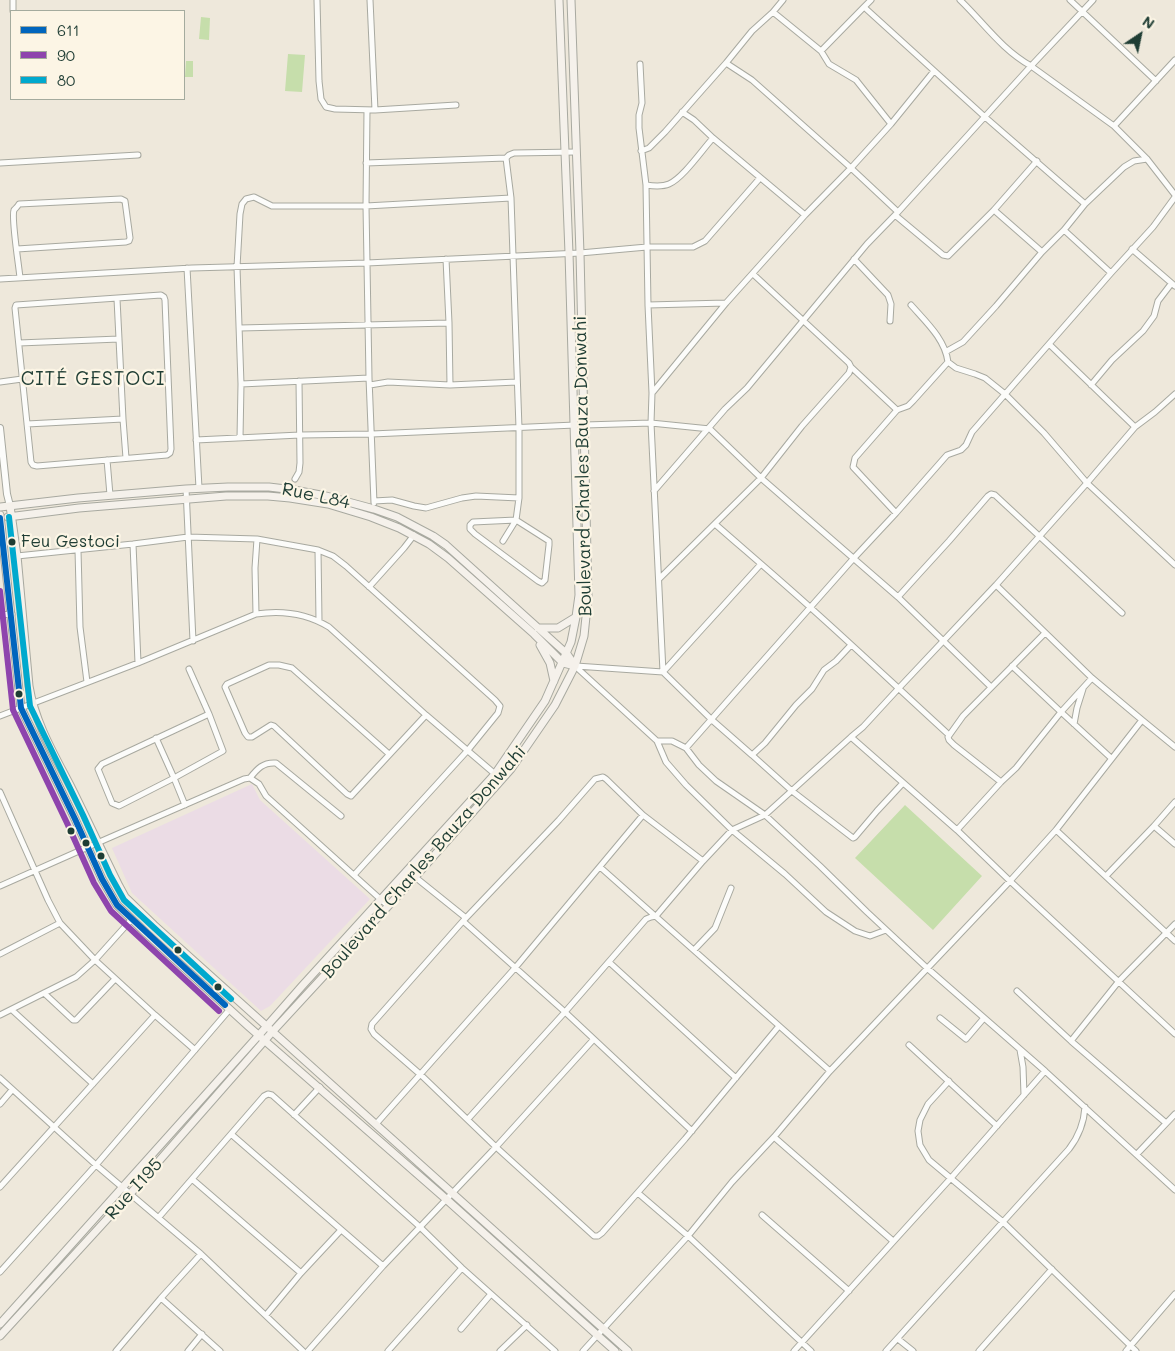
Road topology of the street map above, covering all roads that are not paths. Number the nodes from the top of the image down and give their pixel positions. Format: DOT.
graph roads {
  1 [pos="317,0"];
  2 [pos="370,0"];
  3 [pos="559,0"];
  4 [pos="571,0"];
  5 [pos="783,0"];
  6 [pos="870,0"];
  7 [pos="960,0"];
  8 [pos="1070,0"];
  9 [pos="1093,0"];
  10 [pos="864,7"];
  11 [pos="773,12"];
  12 [pos="1082,12"];
  13 [pos="821,51"];
  14 [pos="1175,60"];
  15 [pos="726,63"];
  16 [pos="640,64"];
  17 [pos="1031,66"];
  18 [pos="934,71"];
  19 [pos="1156,81"];
  20 [pos="456,105"];
  21 [pos="367,110"];
  22 [pos="375,110"];
  23 [pos="682,112"];
  24 [pos="985,117"];
  25 [pos="891,124"];
  26 [pos="1114,126"];
  27 [pos="713,138"];
  28 [pos="641,151"];
  29 [pos="565,152"];
  30 [pos="576,152"];
  31 [pos="138,155"];
  32 [pos="506,158"];
  33 [pos="1147,159"];
  34 [pos="1037,161"];
  35 [pos="0,164"];
  36 [pos="366,164"];
  37 [pos="851,168"];
  38 [pos="760,178"];
  39 [pos="646,185"];
  40 [pos="1175,196"];
  41 [pos="512,198"];
  42 [pos="1085,204"];
  43 [pos="366,206"];
  44 [pos="994,210"];
  45 [pos="897,214"];
  46 [pos="805,215"];
  47 [pos="1064,230"];
  48 [pos="647,247"];
  49 [pos="17,249"];
  50 [pos="1132,249"];
  51 [pos="1042,252"];
  52 [pos="570,253"];
  53 [pos="580,253"];
  54 [pos="513,256"];
  55 [pos="446,259"];
  56 [pos="854,259"];
  57 [pos="367,262"];
  58 [pos="237,267"];
  59 [pos="187,268"];
  60 [pos="1111,273"];
  61 [pos="752,274"];
  62 [pos="20,278"];
  63 [pos="0,279"];
  64 [pos="1173,285"];
  65 [pos="117,299"];
  66 [pos="726,303"];
  67 [pos="648,305"];
  68 [pos="911,305"];
  69 [pos="803,320"];
  70 [pos="890,321"];
  71 [pos="449,322"];
  72 [pos="368,325"];
  73 [pos="240,328"];
  74 [pos="119,339"];
  75 [pos="19,343"];
  76 [pos="1049,344"];
  77 [pos="947,351"];
  78 [pos="948,362"];
  79 [pos="851,367"];
  80 [pos="369,378"];
  81 [pos="22,379"];
  82 [pos="299,381"];
  83 [pos="0,382"];
  84 [pos="517,382"];
  85 [pos="241,384"];
  86 [pos="370,385"];
  87 [pos="450,385"];
  88 [pos="1091,385"];
  89 [pos="652,392"];
  90 [pos="1005,394"];
  91 [pos="1175,394"];
  92 [pos="897,410"];
  93 [pos="123,419"];
  94 [pos="651,423"];
  95 [pos="27,424"];
  96 [pos="575,425"];
  97 [pos="585,425"];
  98 [pos="1135,427"];
  99 [pos="0,428"];
  100 [pos="519,428"];
  101 [pos="710,429"];
  102 [pos="372,434"];
  103 [pos="300,435"];
  104 [pos="240,438"];
  105 [pos="196,440"];
  106 [pos="1,443"];
  107 [pos="126,458"];
  108 [pos="107,460"];
  109 [pos="761,478"];
  110 [pos="295,480"];
  111 [pos="1087,483"];
  112 [pos="199,488"];
  113 [pos="186,489"];
  114 [pos="654,491"];
  115 [pos="110,495"];
  116 [pos="186,498"];
  117 [pos="519,498"];
  118 [pos="374,505"];
  119 [pos="10,506"];
  120 [pos="0,507"];
  121 [pos="896,513"];
  122 [pos="12,516"];
  123 [pos="0,517"];
  124 [pos="516,520"];
  125 [pos="715,524"];
  126 [pos="414,535"];
  127 [pos="1039,536"];
  128 [pos="188,537"];
  129 [pos="257,539"];
  130 [pos="503,541"];
  131 [pos="133,544"];
  132 [pos="78,550"];
  133 [pos="318,550"];
  134 [pos="3,555"];
  135 [pos="16,556"];
  136 [pos="853,559"];
  137 [pos="761,564"];
  138 [pos="1175,565"];
  139 [pos="659,578"];
  140 [pos="996,585"];
  141 [pos="369,587"];
  142 [pos="898,597"];
  143 [pos="811,607"];
  144 [pos="1122,613"];
  145 [pos="12,614"];
  146 [pos="256,614"];
  147 [pos="0,615"];
  148 [pos="576,617"];
  149 [pos="319,621"];
  150 [pos="536,631"];
  151 [pos="1045,633"];
  152 [pos="193,640"];
  153 [pos="943,641"];
  154 [pos="851,644"];
  155 [pos="567,654"];
  156 [pos="138,662"];
  157 [pos="563,663"];
  158 [pos="575,666"];
  159 [pos="1012,666"];
  160 [pos="189,669"];
  161 [pos="663,672"];
  162 [pos="1092,678"];
  163 [pos="87,682"];
  164 [pos="554,682"];
  165 [pos="1084,686"];
  166 [pos="991,687"];
  167 [pos="898,689"];
  168 [pos="32,704"];
  169 [pos="21,708"];
  170 [pos="1061,712"];
  171 [pos="209,714"];
  172 [pos="426,715"];
  173 [pos="0,716"];
  174 [pos="712,720"];
  175 [pos="1142,720"];
  176 [pos="1074,724"];
  177 [pos="949,734"];
  178 [pos="851,737"];
  179 [pos="156,738"];
  180 [pos="657,740"];
  181 [pos="1175,747"];
  182 [pos="686,748"];
  183 [pos="468,750"];
  184 [pos="389,754"];
  185 [pos="752,755"];
  186 [pos="1111,758"];
  187 [pos="495,774"];
  188 [pos="174,778"];
  189 [pos="250,778"];
  190 [pos="1001,782"];
  191 [pos="903,783"];
  192 [pos="792,791"];
  193 [pos="0,792"];
  194 [pos="1175,802"];
  195 [pos="185,805"];
  196 [pos="643,815"];
  197 [pos="765,815"];
  198 [pos="341,816"];
  199 [pos="1154,826"];
  200 [pos="732,830"];
  201 [pos="957,830"];
  202 [pos="1056,830"];
  203 [pos="98,842"];
  204 [pos="1175,844"];
  205 [pos="88,847"];
  206 [pos="703,861"];
  207 [pos="600,867"];
  208 [pos="35,870"];
  209 [pos="354,874"];
  210 [pos="1106,876"];
  211 [pos="415,877"];
  212 [pos="1010,881"];
  213 [pos="0,886"];
  214 [pos="732,888"];
  215 [pos="381,899"];
  216 [pos="388,906"];
  217 [pos="656,916"];
  218 [pos="132,920"];
  219 [pos="464,920"];
  220 [pos="60,923"];
  221 [pos="154,924"];
  222 [pos="1175,924"];
  223 [pos="886,930"];
  224 [pos="146,934"];
  225 [pos="1167,934"];
  226 [pos="1175,941"];
  227 [pos="694,950"];
  228 [pos="0,954"];
  229 [pos="95,960"];
  230 [pos="609,962"];
  231 [pos="515,968"];
  232 [pos="927,968"];
  233 [pos="115,979"];
  234 [pos="1119,982"];
  235 [pos="1017,992"];
  236 [pos="44,993"];
  237 [pos="230,1009"];
  238 [pos="12,1010"];
  239 [pos="565,1012"];
  240 [pos="0,1015"];
  241 [pos="155,1015"];
  242 [pos="940,1018"];
  243 [pos="984,1018"];
  244 [pos="779,1026"];
  245 [pos="270,1029"];
  246 [pos="1175,1034"];
  247 [pos="262,1038"];
  248 [pos="593,1040"];
  249 [pos="1071,1041"];
  250 [pos="909,1045"];
  251 [pos="1020,1049"];
  252 [pos="195,1050"];
  253 [pos="830,1071"];
  254 [pos="1045,1071"];
  255 [pos="421,1074"];
  256 [pos="0,1078"];
  257 [pos="736,1078"];
  258 [pos="949,1081"];
  259 [pos="93,1084"];
  260 [pos="320,1087"];
  261 [pos="12,1090"];
  262 [pos="1024,1095"];
  263 [pos="0,1104"];
  264 [pos="1084,1107"];
  265 [pos="1175,1114"];
  266 [pos="294,1115"];
  267 [pos="468,1119"];
  268 [pos="376,1124"];
  269 [pos="1166,1124"];
  270 [pos="996,1126"];
  271 [pos="54,1127"];
  272 [pos="692,1131"];
  273 [pos="231,1134"];
  274 [pos="774,1137"];
  275 [pos="496,1147"];
  276 [pos="1137,1154"];
  277 [pos="96,1165"];
  278 [pos="951,1178"];
  279 [pos="192,1179"];
  280 [pos="0,1187"];
  281 [pos="122,1187"];
  282 [pos="1175,1190"];
  283 [pos="452,1193"];
  284 [pos="638,1193"];
  285 [pos="130,1194"];
  286 [pos="446,1199"];
  287 [pos="762,1215"];
  288 [pos="159,1217"];
  289 [pos="1003,1222"];
  290 [pos="420,1227"];
  291 [pos="341,1230"];
  292 [pos="688,1236"];
  293 [pos="893,1241"];
  294 [pos="201,1254"];
  295 [pos="383,1266"];
  296 [pos="462,1268"];
  297 [pos="1052,1270"];
  298 [pos="0,1272"];
  299 [pos="301,1273"];
  300 [pos="849,1291"];
  301 [pos="492,1294"];
  302 [pos="1175,1294"];
  303 [pos="161,1298"];
  304 [pos="266,1315"];
  305 [pos="0,1324"];
  306 [pos="527,1326"];
  307 [pos="461,1329"];
  308 [pos="601,1332"];
  309 [pos="202,1334"];
  310 [pos="0,1336"];
  311 [pos="898,1338"];
  312 [pos="802,1342"];
  313 [pos="1131,1346"];
  314 [pos="389,1350"];
  315 [pos="116,1351"];
  316 [pos="188,1351"];
  317 [pos="220,1351"];
  318 [pos="303,1351"];
  319 [pos="308,1351"];
  320 [pos="500,1351"];
  321 [pos="555,1351"];
  322 [pos="583,1351"];
  323 [pos="615,1351"];
  324 [pos="628,1351"];
  325 [pos="794,1351"];
  326 [pos="812,1351"];
  327 [pos="886,1351"];
  328 [pos="913,1351"];
  329 [pos="979,1351"];
  330 [pos="1126,1351"];
  331 [pos="1136,1351"];
  1 -- 21 [label="street"];
  2 -- 22 [label="street"];
  3 -- 29 [label="main road, Boulevard Charles Bauza Donwahi"];
  4 -- 30 [label="main road, Boulevard Charles Bauza Donwahi"];
  5 -- 11 [label="street"];
  6 -- 10 [label="street"];
  7 -- 17 [label="street"];
  8 -- 12 [label="street"];
  9 -- 12 [label="street"];
  10 -- 13 [label="street"];
  10 -- 18 [label="street"];
  11 -- 13 [label="street"];
  11 -- 15 [label="street"];
  12 -- 17 [label="street"];
  12 -- 19 [label="street"];
  13 -- 25 [label="street"];
  14 -- 19 [label="street"];
  15 -- 23 [label="street"];
  15 -- 37 [label="street"];
  16 -- 28 [label="street"];
  17 -- 24 [label="street"];
  17 -- 26 [label="street"];
  18 -- 24 [label="street"];
  18 -- 25 [label="street"];
  19 -- 26 [label="street"];
  20 -- 22 [label="street"];
  21 -- 22 [label="street"];
  21 -- 36 [label="street"];
  23 -- 27 [label="street"];
  23 -- 28 [label="street"];
  24 -- 34 [label="street"];
  24 -- 45 [label="street"];
  25 -- 37 [label="street"];
  26 -- 33 [label="street"];
  27 -- 38 [label="street"];
  27 -- 39 [label="street"];
  28 -- 39 [label="street"];
  29 -- 30 [label="street"];
  29 -- 32 [label="street"];
  29 -- 52 [label="main road, Boulevard Charles Bauza Donwahi"];
  30 -- 53 [label="main road, Boulevard Charles Bauza Donwahi"];
  31 -- 35 [label="street"];
  32 -- 36 [label="street"];
  32 -- 41 [label="street"];
  33 -- 40 [label="street"];
  33 -- 42 [label="street"];
  34 -- 42 [label="street"];
  34 -- 44 [label="street"];
  36 -- 43 [label="street"];
  37 -- 45 [label="street"];
  37 -- 46 [label="street"];
  38 -- 46 [label="street"];
  38 -- 48 [label="street"];
  39 -- 48 [label="street"];
  40 -- 50 [label="street"];
  41 -- 43 [label="street"];
  41 -- 54 [label="street"];
  42 -- 47 [label="street"];
  43 -- 57 [label="street"];
  43 -- 58 [label="street"];
  44 -- 45 [label="street"];
  44 -- 51 [label="street"];
  45 -- 56 [label="street"];
  46 -- 61 [label="street"];
  47 -- 51 [label="street"];
  47 -- 60 [label="street"];
  48 -- 53 [label="street"];
  48 -- 67 [label="street"];
  49 -- 49 [label="street"];
  49 -- 62 [label="street"];
  50 -- 60 [label="street"];
  50 -- 64 [label="street"];
  51 -- 77 [label="street"];
  52 -- 53 [label="street"];
  52 -- 54 [label="street"];
  52 -- 96 [label="main road, Boulevard Charles Bauza Donwahi"];
  53 -- 97 [label="main road, Boulevard Charles Bauza Donwahi"];
  54 -- 55 [label="street"];
  54 -- 84 [label="street"];
  55 -- 57 [label="street"];
  55 -- 71 [label="street"];
  56 -- 69 [label="street"];
  56 -- 70 [label="street"];
  57 -- 58 [label="street"];
  57 -- 72 [label="street"];
  58 -- 59 [label="street"];
  58 -- 73 [label="street"];
  59 -- 62 [label="street"];
  59 -- 105 [label="street"];
  60 -- 76 [label="street"];
  61 -- 66 [label="street"];
  61 -- 69 [label="street"];
  62 -- 63 [label="street"];
  64 -- 88 [label="street"];
  65 -- 74 [label="street"];
  65 -- 75 [label="street"];
  65 -- 107 [label="street"];
  66 -- 67 [label="street"];
  66 -- 89 [label="street"];
  67 -- 89 [label="street"];
  68 -- 77 [label="street"];
  69 -- 79 [label="street"];
  69 -- 101 [label="street"];
  71 -- 72 [label="street"];
  71 -- 87 [label="street"];
  72 -- 73 [label="street"];
  72 -- 80 [label="street"];
  73 -- 85 [label="street"];
  74 -- 75 [label="street"];
  74 -- 93 [label="street"];
  75 -- 81 [label="street"];
  76 -- 88 [label="street"];
  76 -- 90 [label="street"];
  77 -- 78 [label="street"];
  78 -- 90 [label="street"];
  78 -- 92 [label="street"];
  79 -- 92 [label="street"];
  79 -- 109 [label="street"];
  80 -- 82 [label="street"];
  80 -- 86 [label="street"];
  81 -- 83 [label="street"];
  81 -- 95 [label="street"];
  82 -- 85 [label="street"];
  82 -- 103 [label="street"];
  84 -- 87 [label="street"];
  84 -- 100 [label="street"];
  85 -- 104 [label="street"];
  86 -- 87 [label="street"];
  86 -- 102 [label="street"];
  88 -- 98 [label="street"];
  89 -- 94 [label="street"];
  90 -- 111 [label="street"];
  90 -- 121 [label="street"];
  91 -- 98 [label="street"];
  92 -- 121 [label="street"];
  93 -- 95 [label="street"];
  93 -- 107 [label="street"];
  94 -- 97 [label="street"];
  94 -- 101 [label="street"];
  94 -- 114 [label="street"];
  95 -- 108 [label="street"];
  96 -- 100 [label="street"];
  96 -- 148 [label="main road, Boulevard Charles Bauza Donwahi"];
  97 -- 158 [label="main road, Boulevard Charles Bauza Donwahi"];
  98 -- 111 [label="street"];
  99 -- 106 [label="street"];
  100 -- 102 [label="street"];
  100 -- 117 [label="street"];
  101 -- 109 [label="street"];
  101 -- 114 [label="street"];
  102 -- 103 [label="street"];
  102 -- 118 [label="street"];
  103 -- 104 [label="street"];
  103 -- 110 [label="street"];
  104 -- 105 [label="street"];
  105 -- 112 [label="street"];
  106 -- 119 [label="street"];
  107 -- 108 [label="street"];
  108 -- 115 [label="street"];
  109 -- 125 [label="street"];
  109 -- 136 [label="street"];
  111 -- 127 [label="street"];
  111 -- 138 [label="street"];
  112 -- 113 [label="main road, Rue L84"];
  112 -- 118 [label="main road, Rue L84"];
  113 -- 115 [label="main road, Rue L84"];
  113 -- 116 [label="street"];
  114 -- 139 [label="street"];
  115 -- 119 [label="main road, Rue L84"];
  116 -- 122 [label="main road"];
  116 -- 126 [label="main road"];
  116 -- 128 [label="street"];
  117 -- 118 [label="street"];
  117 -- 124 [label="street"];
  118 -- 150 [label="main road, Rue L84"];
  119 -- 120 [label="main road, Rue L84"];
  119 -- 122 [label="main road"];
  121 -- 136 [label="street"];
  122 -- 123 [label="main road"];
  122 -- 135 [label="main road"];
  123 -- 134 [label="main road"];
  124 -- 124 [label="street"];
  124 -- 130 [label="street"];
  125 -- 137 [label="street"];
  125 -- 139 [label="street"];
  126 -- 141 [label="street"];
  126 -- 150 [label="main road"];
  127 -- 140 [label="street"];
  127 -- 142 [label="street"];
  127 -- 144 [label="street"];
  128 -- 129 [label="street"];
  128 -- 131 [label="street"];
  128 -- 152 [label="street"];
  129 -- 133 [label="street"];
  129 -- 146 [label="street"];
  131 -- 132 [label="street"];
  131 -- 156 [label="street"];
  132 -- 135 [label="street"];
  132 -- 163 [label="street"];
  133 -- 141 [label="street"];
  133 -- 149 [label="street"];
  134 -- 145 [label="main road"];
  135 -- 168 [label="main road"];
  136 -- 142 [label="street"];
  136 -- 143 [label="street"];
  137 -- 143 [label="street"];
  137 -- 161 [label="street"];
  139 -- 161 [label="street"];
  140 -- 151 [label="street"];
  140 -- 153 [label="street"];
  141 -- 183 [label="street"];
  142 -- 153 [label="street"];
  143 -- 154 [label="street"];
  143 -- 174 [label="street"];
  145 -- 147 [label="street"];
  145 -- 169 [label="main road"];
  146 -- 149 [label="street"];
  146 -- 152 [label="street"];
  148 -- 150 [label="main road"];
  148 -- 155 [label="main road, Boulevard Charles Bauza Donwahi"];
  149 -- 172 [label="street"];
  150 -- 155 [label="main road, Rue L84"];
  150 -- 157 [label="main road"];
  150 -- 164 [label="main road"];
  151 -- 159 [label="street"];
  151 -- 162 [label="street"];
  152 -- 156 [label="street"];
  153 -- 166 [label="street"];
  153 -- 167 [label="street"];
  154 -- 167 [label="street"];
  154 -- 185 [label="street"];
  155 -- 157 [label="main road, Boulevard Charles Bauza Donwahi"];
  155 -- 158 [label="main road, Rue L84"];
  156 -- 163 [label="street"];
  157 -- 158 [label="main road"];
  157 -- 164 [label="main road, Boulevard Charles Bauza Donwahi"];
  158 -- 161 [label="street"];
  158 -- 180 [label="street"];
  158 -- 211 [label="main road, Boulevard Charles Bauza Donwahi"];
  159 -- 166 [label="street"];
  159 -- 170 [label="street"];
  160 -- 171 [label="street"];
  161 -- 174 [label="street"];
  162 -- 165 [label="street"];
  162 -- 175 [label="street"];
  163 -- 168 [label="street"];
  164 -- 187 [label="main road, Boulevard Charles Bauza Donwahi"];
  165 -- 170 [label="street"];
  165 -- 176 [label="street"];
  166 -- 177 [label="street"];
  167 -- 177 [label="street"];
  167 -- 178 [label="street"];
  168 -- 169 [label="street"];
  168 -- 203 [label="main road"];
  169 -- 173 [label="street"];
  169 -- 205 [label="main road"];
  170 -- 176 [label="street"];
  170 -- 190 [label="street"];
  171 -- 179 [label="street"];
  171 -- 188 [label="street"];
  172 -- 183 [label="street"];
  172 -- 184 [label="street"];
  174 -- 182 [label="street"];
  174 -- 185 [label="street"];
  175 -- 181 [label="street"];
  175 -- 186 [label="street"];
  176 -- 186 [label="street"];
  177 -- 190 [label="street"];
  178 -- 191 [label="street"];
  178 -- 192 [label="street"];
  179 -- 188 [label="street"];
  179 -- 188 [label="street"];
  180 -- 182 [label="street"];
  180 -- 200 [label="street"];
  182 -- 197 [label="street"];
  183 -- 187 [label="street"];
  183 -- 209 [label="street"];
  184 -- 184 [label="street"];
  185 -- 192 [label="street"];
  186 -- 202 [label="street"];
  187 -- 215 [label="main road, Boulevard Charles Bauza Donwahi"];
  188 -- 195 [label="street"];
  189 -- 195 [label="street"];
  189 -- 198 [label="street"];
  189 -- 209 [label="street"];
  190 -- 201 [label="street"];
  191 -- 192 [label="street"];
  191 -- 201 [label="street"];
  192 -- 197 [label="street"];
  193 -- 208 [label="street"];
  194 -- 199 [label="street"];
  195 -- 203 [label="street"];
  196 -- 206 [label="street"];
  196 -- 207 [label="street"];
  196 -- 219 [label="street"];
  197 -- 200 [label="street"];
  197 -- 223 [label="street"];
  199 -- 204 [label="street"];
  199 -- 210 [label="street"];
  200 -- 206 [label="street"];
  200 -- 223 [label="street"];
  201 -- 212 [label="street"];
  202 -- 210 [label="street"];
  202 -- 212 [label="street"];
  203 -- 205 [label="street"];
  203 -- 221 [label="main road"];
  205 -- 208 [label="street"];
  205 -- 218 [label="main road"];
  206 -- 217 [label="street"];
  207 -- 217 [label="street"];
  207 -- 231 [label="street"];
  208 -- 213 [label="street"];
  208 -- 220 [label="street"];
  209 -- 215 [label="street"];
  210 -- 225 [label="street"];
  211 -- 216 [label="main road, Boulevard Charles Bauza Donwahi"];
  211 -- 219 [label="street"];
  212 -- 232 [label="street"];
  212 -- 234 [label="street"];
  214 -- 227 [label="street"];
  215 -- 216 [label="street"];
  215 -- 245 [label="main road, Boulevard Charles Bauza Donwahi"];
  216 -- 245 [label="main road, Boulevard Charles Bauza Donwahi"];
  217 -- 227 [label="street"];
  217 -- 230 [label="street"];
  218 -- 224 [label="main road"];
  218 -- 229 [label="street"];
  219 -- 231 [label="street"];
  219 -- 255 [label="street"];
  220 -- 228 [label="street"];
  220 -- 229 [label="street"];
  221 -- 224 [label="main road"];
  221 -- 245 [label="main road"];
  222 -- 225 [label="street"];
  223 -- 232 [label="street"];
  224 -- 237 [label="main road"];
  225 -- 226 [label="street"];
  225 -- 234 [label="street"];
  227 -- 244 [label="street"];
  229 -- 233 [label="street"];
  229 -- 236 [label="street"];
  230 -- 239 [label="street"];
  230 -- 257 [label="street"];
  231 -- 239 [label="street"];
  231 -- 255 [label="street"];
  232 -- 243 [label="street"];
  232 -- 253 [label="street"];
  233 -- 236 [label="street"];
  233 -- 241 [label="street"];
  234 -- 246 [label="street"];
  234 -- 249 [label="street"];
  235 -- 249 [label="street"];
  236 -- 238 [label="street"];
  237 -- 247 [label="main road"];
  237 -- 252 [label="street"];
  238 -- 240 [label="street"];
  238 -- 259 [label="street"];
  239 -- 248 [label="street"];
  239 -- 267 [label="street"];
  241 -- 252 [label="street"];
  241 -- 259 [label="street"];
  242 -- 243 [label="street"];
  243 -- 251 [label="street"];
  244 -- 253 [label="street"];
  244 -- 257 [label="street"];
  245 -- 247 [label="main road"];
  245 -- 268 [label="main road"];
  247 -- 260 [label="main road"];
  247 -- 281 [label="main road, Rue I195"];
  247 -- 285 [label="main road, Rue I195"];
  248 -- 272 [label="street"];
  248 -- 275 [label="street"];
  249 -- 269 [label="street"];
  250 -- 258 [label="street"];
  251 -- 254 [label="street"];
  251 -- 262 [label="street"];
  252 -- 277 [label="street"];
  253 -- 274 [label="street"];
  254 -- 262 [label="street"];
  254 -- 264 [label="street"];
  255 -- 267 [label="street"];
  255 -- 268 [label="street"];
  256 -- 261 [label="street"];
  257 -- 272 [label="street"];
  258 -- 270 [label="street"];
  258 -- 278 [label="street"];
  259 -- 271 [label="street"];
  260 -- 266 [label="street"];
  260 -- 286 [label="main road"];
  261 -- 263 [label="street"];
  261 -- 271 [label="street"];
  262 -- 270 [label="street"];
  264 -- 276 [label="street"];
  264 -- 289 [label="street"];
  265 -- 269 [label="street"];
  266 -- 273 [label="street"];
  266 -- 290 [label="street"];
  267 -- 275 [label="street"];
  268 -- 283 [label="main road"];
  269 -- 276 [label="street"];
  270 -- 278 [label="street"];
  271 -- 277 [label="street"];
  271 -- 280 [label="street"];
  272 -- 284 [label="street"];
  273 -- 279 [label="street"];
  273 -- 291 [label="street"];
  274 -- 292 [label="street"];
  274 -- 293 [label="street"];
  275 -- 283 [label="street"];
  275 -- 284 [label="street"];
  276 -- 282 [label="street"];
  277 -- 281 [label="street"];
  277 -- 298 [label="street"];
  278 -- 289 [label="street"];
  278 -- 293 [label="street"];
  279 -- 288 [label="street"];
  279 -- 299 [label="street"];
  281 -- 285 [label="street"];
  281 -- 305 [label="main road, Rue I195"];
  283 -- 286 [label="street"];
  283 -- 308 [label="main road"];
  284 -- 292 [label="street"];
  285 -- 288 [label="street"];
  285 -- 310 [label="main road, Rue I195"];
  286 -- 290 [label="street"];
  286 -- 308 [label="main road"];
  287 -- 300 [label="street"];
  288 -- 294 [label="street"];
  289 -- 297 [label="street"];
  289 -- 311 [label="street"];
  290 -- 295 [label="street"];
  290 -- 296 [label="street"];
  291 -- 295 [label="street"];
  291 -- 299 [label="street"];
  292 -- 308 [label="street"];
  292 -- 312 [label="street"];
  293 -- 300 [label="street"];
  294 -- 303 [label="street"];
  294 -- 304 [label="street"];
  295 -- 319 [label="street"];
  296 -- 301 [label="street"];
  296 -- 314 [label="street"];
  297 -- 313 [label="street"];
  297 -- 329 [label="street"];
  299 -- 304 [label="street"];
  300 -- 312 [label="street"];
  301 -- 306 [label="street"];
  301 -- 307 [label="street"];
  302 -- 313 [label="street"];
  303 -- 309 [label="street"];
  303 -- 315 [label="street"];
  304 -- 318 [label="street"];
  306 -- 320 [label="street"];
  306 -- 321 [label="street"];
  308 -- 322 [label="street"];
  308 -- 323 [label="main road"];
  308 -- 324 [label="main road"];
  309 -- 316 [label="street"];
  309 -- 317 [label="street"];
  311 -- 327 [label="street"];
  311 -- 328 [label="street"];
  312 -- 325 [label="street"];
  312 -- 326 [label="street"];
  313 -- 330 [label="street"];
  313 -- 331 [label="street"];
}
